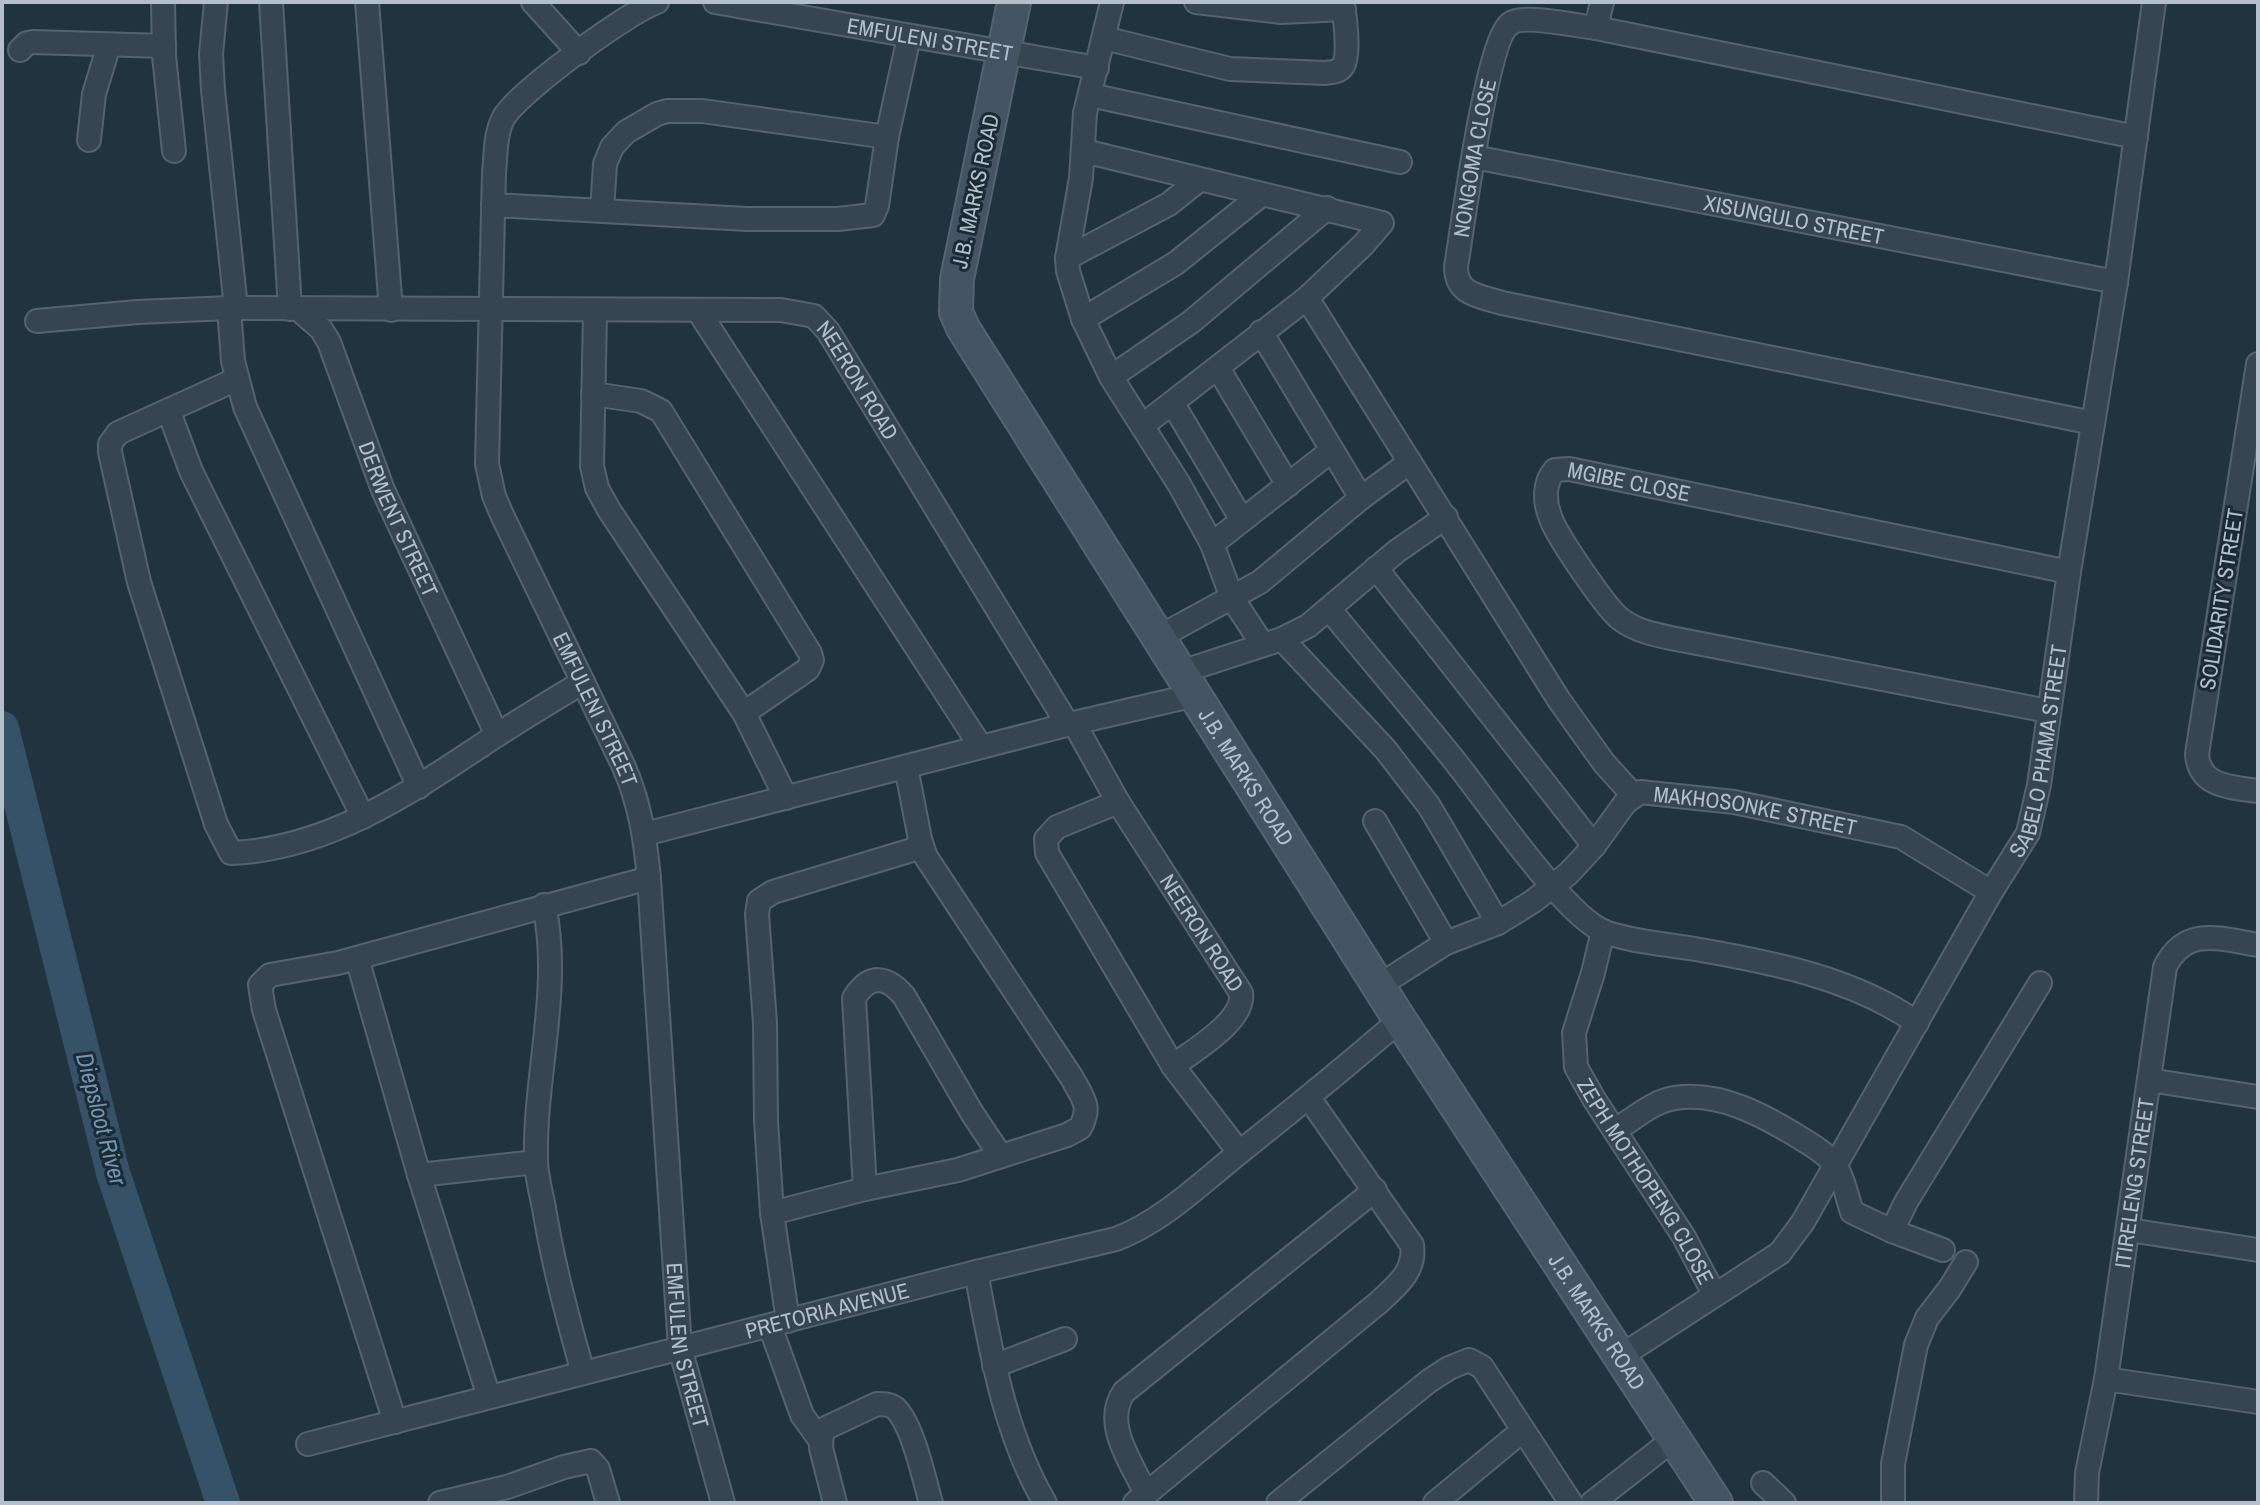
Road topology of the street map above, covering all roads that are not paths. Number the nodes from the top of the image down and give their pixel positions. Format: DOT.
graph roads {
  1 [pos="163,2"];
  2 [pos="216,2"];
  3 [pos="271,2"];
  4 [pos="367,2"];
  5 [pos="533,2"];
  6 [pos="657,2"];
  7 [pos="1014,2"];
  8 [pos="1112,2"];
  9 [pos="1196,2"];
  10 [pos="1602,2"];
  11 [pos="2154,2"];
  12 [pos="729,3"];
  13 [pos="1343,6"];
  14 [pos="1596,28"];
  15 [pos="909,37"];
  16 [pos="1104,38"];
  17 [pos="109,45"];
  18 [pos="164,46"];
  19 [pos="20,50"];
  20 [pos="1004,52"];
  21 [pos="579,53"];
  22 [pos="1097,68"];
  23 [pos="1090,95"];
  24 [pos="887,137"];
  25 [pos="2136,137"];
  26 [pos="89,140"];
  27 [pos="174,151"];
  28 [pos="1084,151"];
  29 [pos="1474,157"];
  30 [pos="1400,162"];
  31 [pos="1199,180"];
  32 [pos="1261,195"];
  33 [pos="493,205"];
  34 [pos="1327,208"];
  35 [pos="602,211"];
  36 [pos="1067,258"];
  37 [pos="2116,282"];
  38 [pos="1307,298"];
  39 [pos="233,308"];
  40 [pos="294,309"];
  41 [pos="391,310"];
  42 [pos="491,310"];
  43 [pos="595,311"];
  44 [pos="699,312"];
  45 [pos="1083,319"];
  46 [pos="37,321"];
  47 [pos="1261,332"];
  48 [pos="2258,364"];
  49 [pos="1218,368"];
  50 [pos="1111,377"];
  51 [pos="237,379"];
  52 [pos="593,394"];
  53 [pos="1173,404"];
  54 [pos="169,412"];
  55 [pos="2093,423"];
  56 [pos="1142,426"];
  57 [pos="1331,451"];
  58 [pos="1410,462"];
  59 [pos="1288,485"];
  60 [pos="1361,498"];
  61 [pos="1446,517"];
  62 [pos="1242,520"];
  63 [pos="1212,544"];
  64 [pos="1376,568"];
  65 [pos="2069,572"];
  66 [pos="1232,598"];
  67 [pos="1330,610"];
  68 [pos="1159,637"];
  69 [pos="1273,642"];
  70 [pos="583,682"];
  71 [pos="1188,684"];
  72 [pos="2048,711"];
  73 [pos="744,713"];
  74 [pos="1071,724"];
  75 [pos="497,735"];
  76 [pos="981,747"];
  77 [pos="906,767"];
  78 [pos="419,787"];
  79 [pos="2258,791"];
  80 [pos="1633,795"];
  81 [pos="786,798"];
  82 [pos="1118,802"];
  83 [pos="363,817"];
  84 [pos="1375,821"];
  85 [pos="645,834"];
  86 [pos="1594,846"];
  87 [pos="922,847"];
  88 [pos="649,878"];
  89 [pos="1553,887"];
  90 [pos="1991,892"];
  91 [pos="544,905"];
  92 [pos="1498,923"];
  93 [pos="1603,931"];
  94 [pos="1446,943"];
  95 [pos="2258,945"];
  96 [pos="357,958"];
  97 [pos="2040,983"];
  98 [pos="1380,985"];
  99 [pos="1400,1020"];
  100 [pos="1917,1023"];
  101 [pos="1173,1066"];
  102 [pos="2149,1080"];
  103 [pos="2258,1097"];
  104 [pos="1309,1098"];
  105 [pos="1615,1130"];
  106 [pos="1239,1152"];
  107 [pos="1000,1155"];
  108 [pos="536,1162"];
  109 [pos="1835,1165"];
  110 [pos="419,1175"];
  111 [pos="865,1189"];
  112 [pos="1375,1190"];
  113 [pos="772,1213"];
  114 [pos="2129,1230"];
  115 [pos="1892,1231"];
  116 [pos="1943,1250"];
  117 [pos="2258,1250"];
  118 [pos="1966,1262"];
  119 [pos="976,1272"];
  120 [pos="1714,1294"];
  121 [pos="779,1323"];
  122 [pos="1065,1339"];
  123 [pos="680,1348"];
  124 [pos="1621,1356"];
  125 [pos="994,1366"];
  126 [pos="583,1373"];
  127 [pos="2106,1379"];
  128 [pos="489,1397"];
  129 [pos="2258,1402"];
  130 [pos="395,1422"];
  131 [pos="1522,1431"];
  132 [pos="1675,1438"];
  133 [pos="820,1440"];
  134 [pos="308,1444"];
  135 [pos="1763,1483"];
  136 [pos="510,1495"];
  137 [pos="1141,1498"];
  138 [pos="440,1503"];
  139 [pos="608,1503"];
  140 [pos="723,1503"];
  141 [pos="835,1503"];
  142 [pos="931,1503"];
  143 [pos="1045,1503"];
  144 [pos="1278,1503"];
  145 [pos="1435,1503"];
  146 [pos="1571,1503"];
  147 [pos="1592,1503"];
  148 [pos="1716,1503"];
  149 [pos="1784,1503"];
  150 [pos="1893,1503"];
  151 [pos="2086,1503"];
  1 -- 18 [label="street"];
  2 -- 39 [label="street"];
  3 -- 40 [label="street"];
  4 -- 41 [label="street"];
  5 -- 21 [label="street"];
  6 -- 21 [label="street, EMFULENI STREET"];
  7 -- 20 [label="street, J.B. MARKS ROAD"];
  8 -- 16 [label="street"];
  9 -- 13 [label="street"];
  10 -- 14 [label="street"];
  11 -- 25 [label="street, SABELO PHAMA STREET"];
  12 -- 15 [label="street, EMFULENI STREET"];
  13 -- 16 [label="street"];
  14 -- 25 [label="street, NONGOMA CLOSE"];
  14 -- 29 [label="street, NONGOMA CLOSE"];
  15 -- 20 [label="street, EMFULENI STREET"];
  15 -- 24 [label="street"];
  16 -- 22 [label="street"];
  17 -- 18 [label="street"];
  17 -- 19 [label="street"];
  17 -- 26 [label="street"];
  18 -- 27 [label="street"];
  20 -- 22 [label="street, EMFULENI STREET"];
  20 -- 68 [label="street, J.B. MARKS ROAD"];
  21 -- 33 [label="street, EMFULENI STREET"];
  22 -- 23 [label="street"];
  23 -- 28 [label="street"];
  23 -- 30 [label="street"];
  24 -- 35 [label="street"];
  24 -- 35 [label="street"];
  25 -- 37 [label="street, SABELO PHAMA STREET"];
  28 -- 31 [label="street"];
  28 -- 36 [label="street"];
  29 -- 37 [label="street, XISUNGULO STREET"];
  29 -- 55 [label="street, NONGOMA CLOSE"];
  31 -- 32 [label="street"];
  31 -- 36 [label="street"];
  32 -- 34 [label="street"];
  32 -- 45 [label="street"];
  33 -- 35 [label="street"];
  33 -- 42 [label="street, EMFULENI STREET"];
  34 -- 38 [label="street"];
  34 -- 50 [label="street"];
  36 -- 45 [label="street"];
  37 -- 55 [label="street, SABELO PHAMA STREET"];
  38 -- 47 [label="street"];
  38 -- 58 [label="street"];
  39 -- 40 [label="street, NEERON ROAD"];
  39 -- 46 [label="street, NEERON ROAD"];
  39 -- 51 [label="street"];
  40 -- 41 [label="street, NEERON ROAD"];
  40 -- 75 [label="street, DERWENT STREET"];
  41 -- 42 [label="street, NEERON ROAD"];
  42 -- 43 [label="street, NEERON ROAD"];
  42 -- 70 [label="street, EMFULENI STREET"];
  43 -- 44 [label="street, NEERON ROAD"];
  43 -- 52 [label="street"];
  44 -- 74 [label="street, NEERON ROAD"];
  44 -- 76 [label="street"];
  45 -- 50 [label="street"];
  47 -- 49 [label="street"];
  47 -- 57 [label="street"];
  48 -- 79 [label="street, SOLIDARITY STREET"];
  49 -- 53 [label="street"];
  49 -- 59 [label="street"];
  50 -- 56 [label="street"];
  51 -- 54 [label="street"];
  51 -- 78 [label="street"];
  52 -- 73 [label="street"];
  52 -- 73 [label="street"];
  53 -- 56 [label="street"];
  53 -- 62 [label="street"];
  54 -- 83 [label="street"];
  54 -- 83 [label="street"];
  55 -- 65 [label="street, SABELO PHAMA STREET"];
  56 -- 63 [label="street"];
  57 -- 59 [label="street"];
  57 -- 60 [label="street"];
  58 -- 60 [label="street"];
  58 -- 61 [label="street"];
  59 -- 62 [label="street"];
  60 -- 66 [label="street"];
  61 -- 64 [label="street"];
  61 -- 80 [label="street"];
  62 -- 63 [label="street"];
  63 -- 66 [label="street"];
  64 -- 67 [label="street"];
  64 -- 86 [label="street"];
  65 -- 72 [label="street, SABELO PHAMA STREET"];
  65 -- 72 [label="street, MGIBE CLOSE"];
  66 -- 68 [label="street"];
  66 -- 69 [label="street"];
  67 -- 69 [label="street"];
  67 -- 89 [label="street"];
  68 -- 71 [label="street, J.B. MARKS ROAD"];
  69 -- 71 [label="street"];
  69 -- 92 [label="street"];
  70 -- 75 [label="street"];
  70 -- 85 [label="street, EMFULENI STREET"];
  71 -- 74 [label="street"];
  71 -- 98 [label="street, J.B. MARKS ROAD"];
  72 -- 90 [label="street, SABELO PHAMA STREET"];
  73 -- 81 [label="street"];
  74 -- 76 [label="street"];
  74 -- 82 [label="street, NEERON ROAD"];
  75 -- 78 [label="street"];
  76 -- 77 [label="street"];
  77 -- 81 [label="street"];
  77 -- 87 [label="street"];
  78 -- 83 [label="street"];
  80 -- 86 [label="street, MAKHOSONKE STREET"];
  80 -- 90 [label="street, MAKHOSONKE STREET"];
  81 -- 85 [label="street"];
  82 -- 101 [label="street, NEERON ROAD"];
  82 -- 101 [label="street"];
  84 -- 94 [label="street"];
  85 -- 88 [label="street, EMFULENI STREET"];
  86 -- 89 [label="street, MAKHOSONKE STREET"];
  87 -- 107 [label="street"];
  87 -- 113 [label="street"];
  88 -- 91 [label="street"];
  88 -- 123 [label="street, EMFULENI STREET"];
  89 -- 92 [label="street, MAKHOSONKE STREET"];
  89 -- 93 [label="street"];
  90 -- 100 [label="street, SABELO PHAMA STREET"];
  91 -- 96 [label="street"];
  91 -- 108 [label="street"];
  92 -- 94 [label="street, MAKHOSONKE STREET"];
  93 -- 100 [label="street"];
  93 -- 105 [label="street, ZEPH MOTHOPENG CLOSE"];
  94 -- 98 [label="street, MAKHOSONKE STREET"];
  95 -- 102 [label="street, ITIRELENG STREET"];
  96 -- 110 [label="street"];
  96 -- 130 [label="street"];
  97 -- 115 [label="street"];
  98 -- 99 [label="street, J.B. MARKS ROAD"];
  99 -- 104 [label="street, PRETORIA AVENUE"];
  99 -- 124 [label="street, J.B. MARKS ROAD"];
  100 -- 109 [label="street, SABELO PHAMA STREET"];
  101 -- 106 [label="street"];
  102 -- 103 [label="street"];
  102 -- 114 [label="street, ITIRELENG STREET"];
  104 -- 106 [label="street, PRETORIA AVENUE"];
  104 -- 112 [label="street"];
  105 -- 109 [label="street"];
  105 -- 120 [label="street, ZEPH MOTHOPENG CLOSE"];
  106 -- 119 [label="street, PRETORIA AVENUE"];
  107 -- 111 [label="street"];
  107 -- 111 [label="street"];
  108 -- 110 [label="street"];
  108 -- 126 [label="street"];
  109 -- 115 [label="street"];
  109 -- 120 [label="street, SABELO PHAMA STREET"];
  110 -- 128 [label="street"];
  111 -- 113 [label="street"];
  112 -- 137 [label="street"];
  112 -- 137 [label="street"];
  113 -- 121 [label="street"];
  114 -- 117 [label="street"];
  114 -- 127 [label="street, ITIRELENG STREET"];
  115 -- 116 [label="street"];
  118 -- 150 [label="street"];
  119 -- 121 [label="street, PRETORIA AVENUE"];
  119 -- 125 [label="street"];
  120 -- 124 [label="street, SABELO PHAMA STREET"];
  121 -- 123 [label="street, PRETORIA AVENUE"];
  121 -- 133 [label="street"];
  122 -- 125 [label="street"];
  123 -- 126 [label="street, PRETORIA AVENUE"];
  123 -- 140 [label="street, EMFULENI STREET"];
  124 -- 132 [label="street, J.B. MARKS ROAD"];
  125 -- 143 [label="street"];
  126 -- 128 [label="street, PRETORIA AVENUE"];
  127 -- 129 [label="street"];
  127 -- 151 [label="street, ITIRELENG STREET"];
  128 -- 130 [label="street, PRETORIA AVENUE"];
  130 -- 134 [label="street, PRETORIA AVENUE"];
  131 -- 144 [label="street"];
  131 -- 145 [label="street"];
  131 -- 146 [label="street"];
  132 -- 147 [label="street"];
  132 -- 148 [label="street, J.B. MARKS ROAD"];
  133 -- 141 [label="street"];
  133 -- 142 [label="street"];
  135 -- 149 [label="street"];
  136 -- 138 [label="street"];
  136 -- 139 [label="street"];
}
